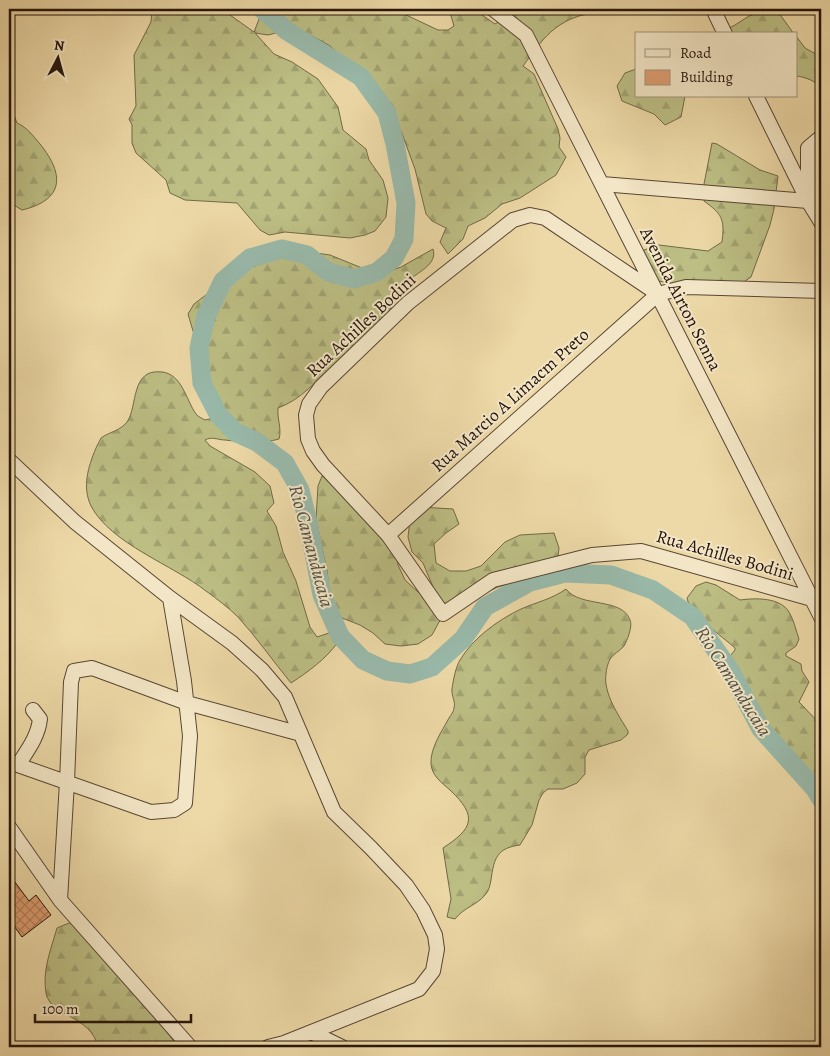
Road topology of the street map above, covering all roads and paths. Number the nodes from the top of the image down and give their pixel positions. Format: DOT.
graph roads {
  1 [pos="493,9"];
  2 [pos="713,9"];
  3 [pos="724,32"];
  4 [pos="757,98"];
  5 [pos="821,137"];
  6 [pos="602,184"];
  7 [pos="808,201"];
  8 [pos="821,222"];
  9 [pos="821,291"];
  10 [pos="658,294"];
  11 [pos="9,460"];
  12 [pos="388,535"];
  13 [pos="170,598"];
  14 [pos="812,599"];
  15 [pos="821,617"];
  16 [pos="186,704"];
  17 [pos="33,710"];
  18 [pos="301,734"];
  19 [pos="13,763"];
  20 [pos="67,782"];
  21 [pos="9,827"];
  22 [pos="60,900"];
  23 [pos="311,1032"];
  24 [pos="190,1047"];
  25 [pos="268,1047"];
  26 [pos="342,1047"];
  1 -- 6 [label="street, Avenida Airton Senna"];
  2 -- 3 [label="street"];
  4 -- 7 [label="street"];
  5 -- 7 [label="street"];
  6 -- 7 [label="street"];
  6 -- 10 [label="street, Avenida Airton Senna"];
  7 -- 8 [label="street"];
  9 -- 10 [label="street"];
  10 -- 12 [label="street, Rua Marcio A Limacm Preto"];
  10 -- 12 [label="street, Rua Achilles Bodini"];
  10 -- 14 [label="street, Avenida Airton Senna"];
  11 -- 13 [label="street"];
  12 -- 14 [label="street, Rua Achilles Bodini"];
  13 -- 16 [label="street"];
  13 -- 18 [label="street"];
  14 -- 15 [label="street, Avenida Airton Senna"];
  16 -- 18 [label="street"];
  16 -- 20 [label="street"];
  16 -- 20 [label="street"];
  17 -- 19 [label="street"];
  18 -- 23 [label="street"];
  19 -- 20 [label="street"];
  20 -- 22 [label="street"];
  21 -- 22 [label="street"];
  22 -- 24 [label="street"];
  23 -- 25 [label="street"];
  23 -- 26 [label="street"];
}
